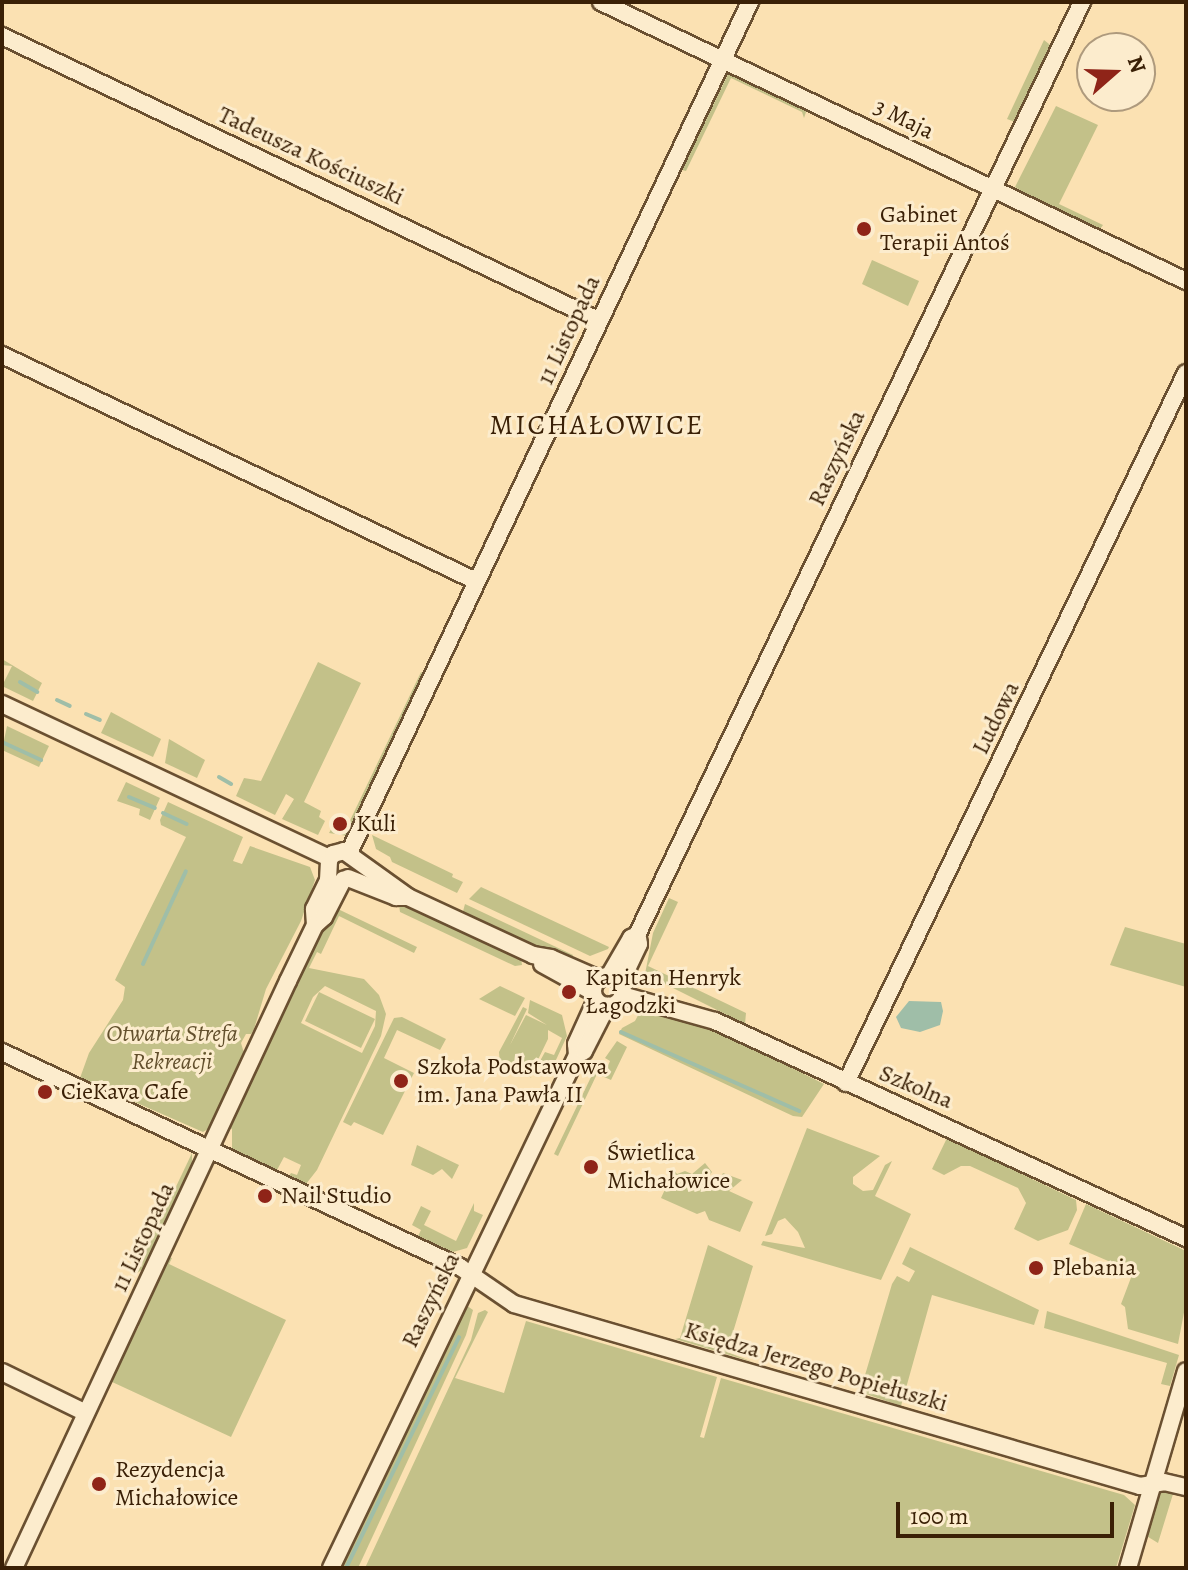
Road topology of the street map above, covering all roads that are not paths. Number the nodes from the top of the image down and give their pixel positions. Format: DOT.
graph roads {
  1 [pos="601,2"];
  2 [pos="750,2"];
  3 [pos="1082,2"];
  4 [pos="2,36"];
  5 [pos="723,60"];
  6 [pos="993,188"];
  7 [pos="1186,281"];
  8 [pos="600,321"];
  9 [pos="2,355"];
  10 [pos="1186,373"];
  11 [pos="476,581"];
  12 [pos="2,704"];
  13 [pos="342,867"];
  14 [pos="606,990"];
  15 [pos="2,1052"];
  16 [pos="846,1083"];
  17 [pos="211,1150"];
  18 [pos="1186,1238"];
  19 [pos="470,1275"];
  20 [pos="1186,1371"];
  21 [pos="2,1372"];
  22 [pos="86,1413"];
  23 [pos="1155,1484"];
  24 [pos="1186,1487"];
  25 [pos="14,1568"];
  26 [pos="331,1568"];
  27 [pos="1128,1568"];
  1 -- 5 [label="street, 3 Maja"];
  2 -- 5 [label="street, 11 Listopada"];
  3 -- 6 [label="street, Raszyńska"];
  4 -- 8 [label="street, Tadeusza Kościuszki"];
  5 -- 6 [label="street, 3 Maja"];
  5 -- 8 [label="street, 11 Listopada"];
  6 -- 7 [label="street, 3 Maja"];
  6 -- 14 [label="street, Raszyńska"];
  8 -- 11 [label="street, 11 Listopada"];
  9 -- 11 [label="street"];
  10 -- 16 [label="street, Ludowa"];
  11 -- 13 [label="street, 11 Listopada"];
  12 -- 13 [label="street, Szkolna"];
  13 -- 14 [label="street, Szkolna"];
  13 -- 17 [label="street, 11 Listopada"];
  14 -- 16 [label="street, Szkolna"];
  14 -- 19 [label="street, Raszyńska"];
  15 -- 17 [label="street, Księdza Jerzego Popiełuszki"];
  16 -- 18 [label="street, Szkolna"];
  17 -- 19 [label="street, Księdza Jerzego Popiełuszki"];
  17 -- 22 [label="street, 11 Listopada"];
  19 -- 23 [label="street, Księdza Jerzego Popiełuszki"];
  19 -- 26 [label="street, Raszyńska"];
  20 -- 23 [label="street"];
  21 -- 22 [label="street"];
  22 -- 25 [label="street, 11 Listopada"];
  23 -- 24 [label="street, Księdza Jerzego Popiełuszki"];
  23 -- 27 [label="street"];
}
